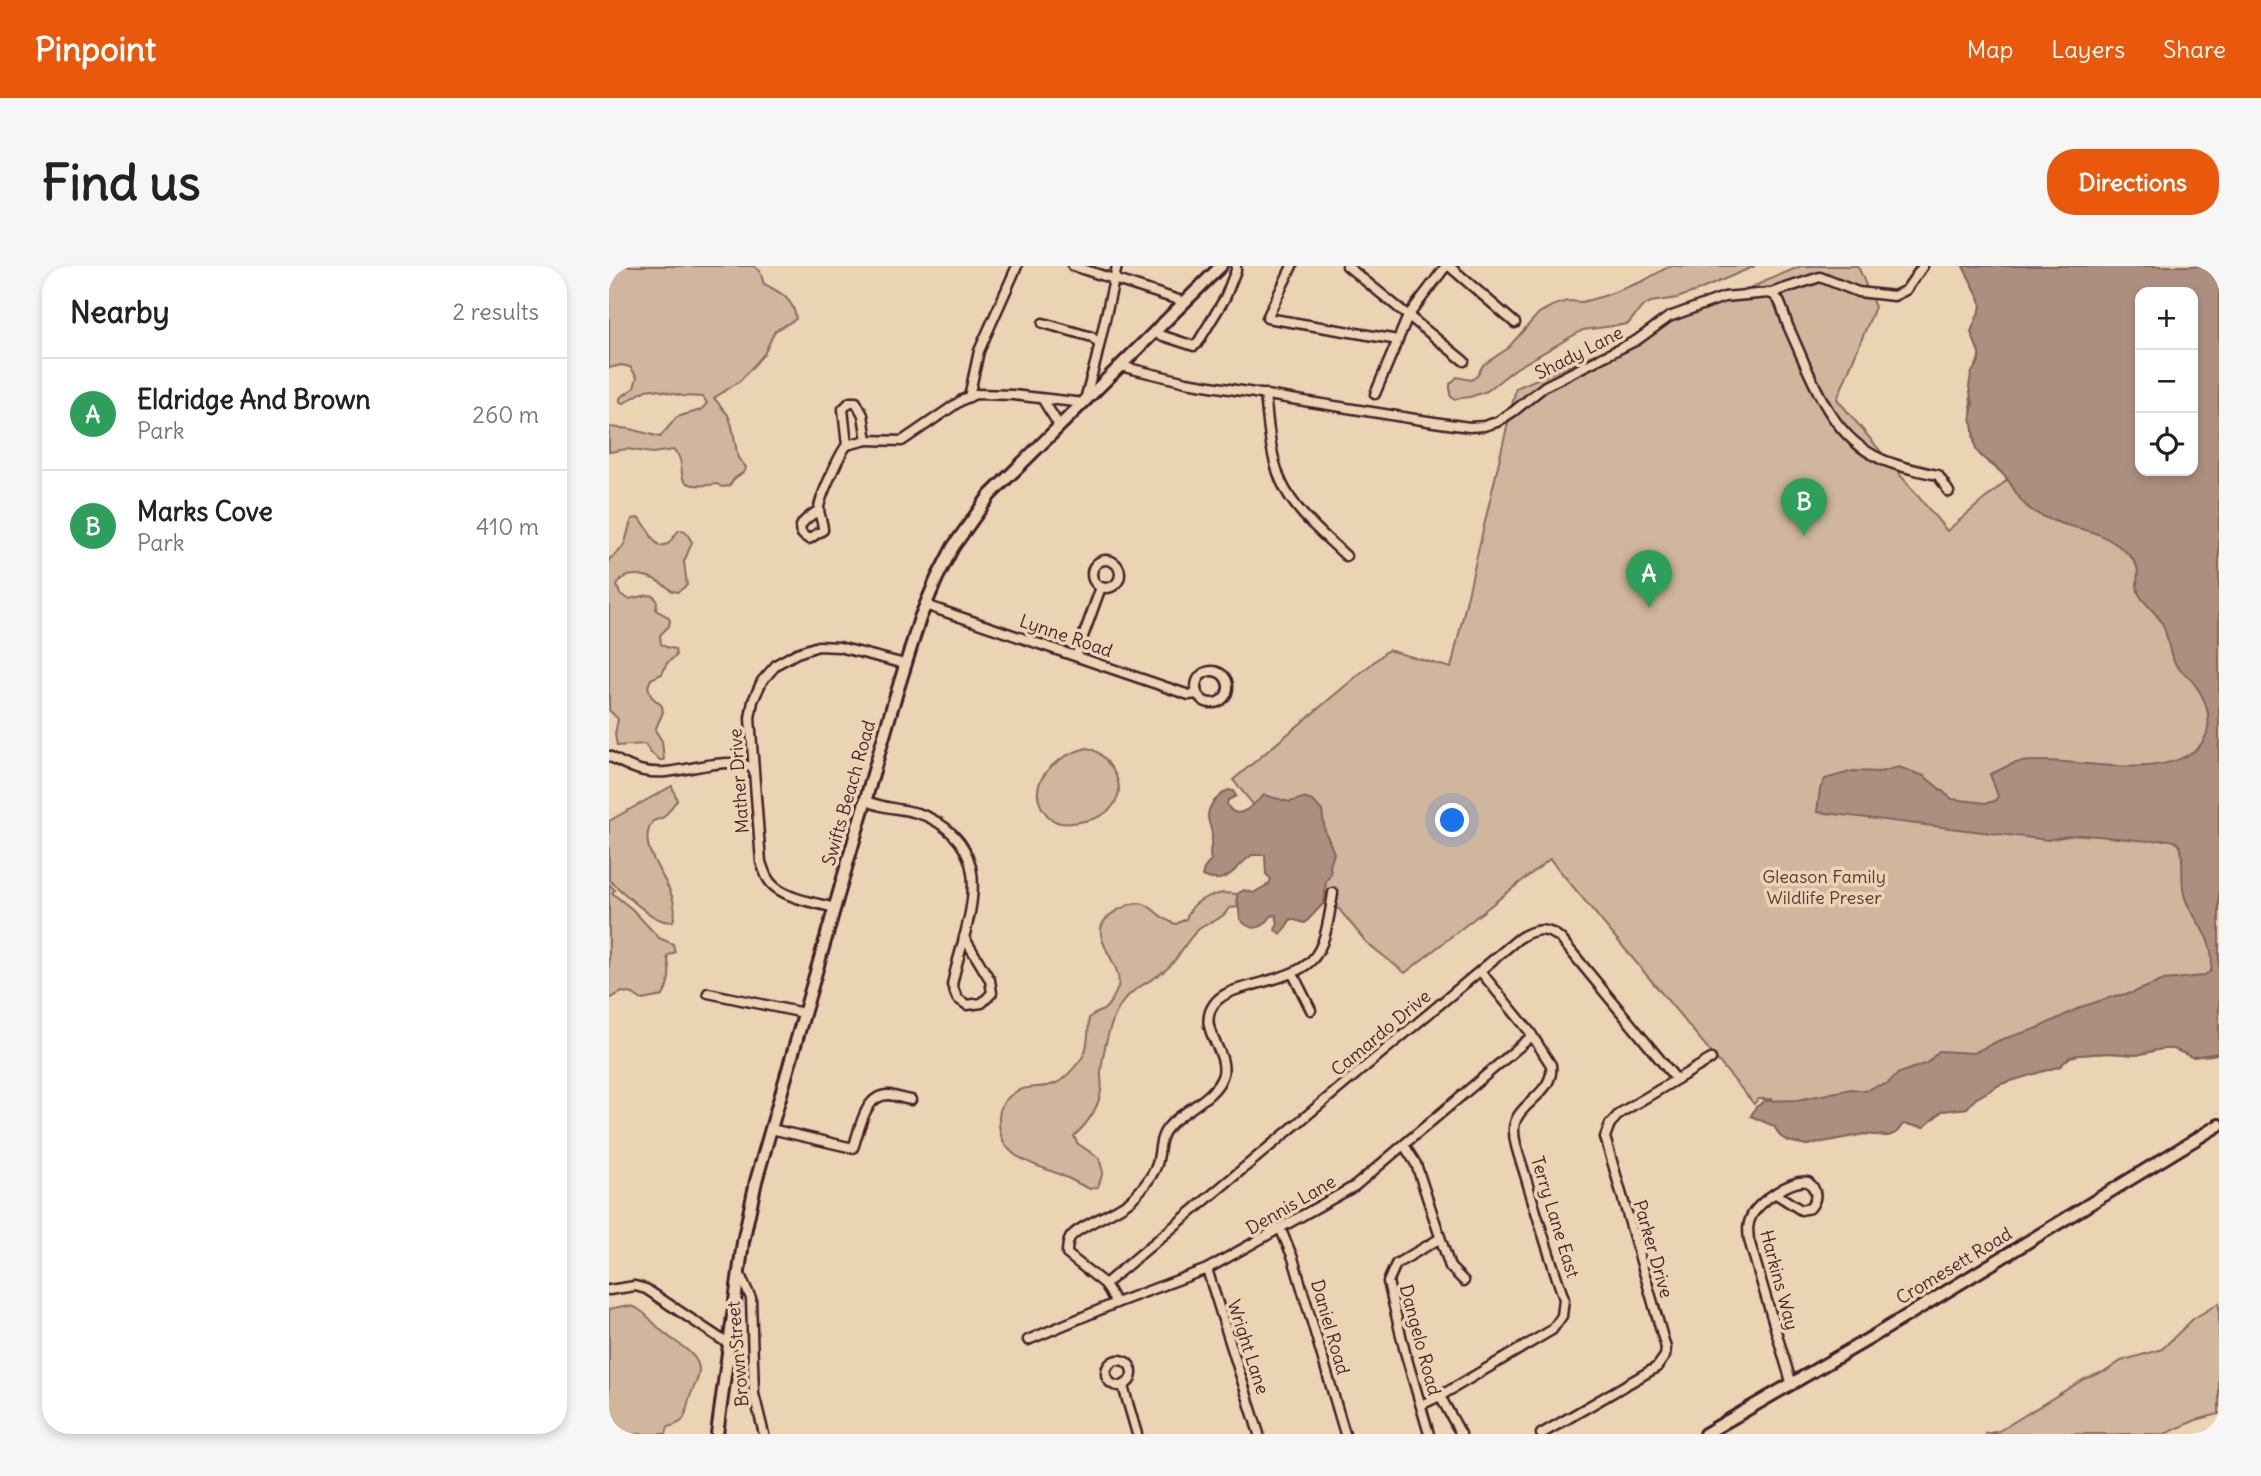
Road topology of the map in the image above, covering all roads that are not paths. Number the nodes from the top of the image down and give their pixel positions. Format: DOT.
graph roads {
  1 [pos="1017,266"];
  2 [pos="1073,266"];
  3 [pos="1117,266"];
  4 [pos="1221,266"];
  5 [pos="1236,266"];
  6 [pos="1292,266"];
  7 [pos="1347,266"];
  8 [pos="1447,266"];
  9 [pos="1923,266"];
  10 [pos="1114,281"];
  11 [pos="1771,293"];
  12 [pos="1185,302"];
  13 [pos="1408,316"];
  14 [pos="1043,323"];
  15 [pos="1515,323"];
  16 [pos="1154,333"];
  17 [pos="1398,340"];
  18 [pos="1099,344"];
  19 [pos="1464,361"];
  20 [pos="1120,366"];
  21 [pos="1265,394"];
  22 [pos="1375,394"];
  23 [pos="969,397"];
  24 [pos="1043,400"];
  25 [pos="1084,403"];
  26 [pos="1060,427"];
  27 [pos="867,440"];
  28 [pos="847,445"];
  29 [pos="1949,492"];
  30 [pos="819,510"];
  31 [pos="1346,556"];
  32 [pos="1101,587"];
  33 [pos="925,605"];
  34 [pos="1076,656"];
  35 [pos="905,664"];
  36 [pos="1197,694"];
  37 [pos="609,756"];
  38 [pos="753,768"];
  39 [pos="866,800"];
  40 [pos="1333,893"];
  41 [pos="835,908"];
  42 [pos="964,937"];
  43 [pos="1481,972"];
  44 [pos="1293,974"];
  45 [pos="708,993"];
  46 [pos="1311,1010"];
  47 [pos="804,1013"];
  48 [pos="1532,1036"];
  49 [pos="1711,1059"];
  50 [pos="1676,1079"];
  51 [pos="911,1100"];
  52 [pos="2219,1125"];
  53 [pos="771,1129"];
  54 [pos="1403,1145"];
  55 [pos="1776,1194"];
  56 [pos="1280,1230"];
  57 [pos="1439,1239"];
  58 [pos="1207,1269"];
  59 [pos="739,1273"];
  60 [pos="1464,1281"];
  61 [pos="1105,1284"];
  62 [pos="609,1290"];
  63 [pos="1116,1303"];
  64 [pos="1028,1340"];
  65 [pos="730,1345"];
  66 [pos="1792,1385"];
  67 [pos="1123,1386"];
  68 [pos="1440,1396"];
  69 [pos="1422,1405"];
  70 [pos="717,1434"];
  71 [pos="764,1434"];
  72 [pos="1137,1434"];
  73 [pos="1259,1434"];
  74 [pos="1345,1434"];
  75 [pos="1429,1434"];
  76 [pos="1460,1434"];
  77 [pos="1541,1434"];
  78 [pos="1705,1434"];
  1 -- 23 [label="street"];
  2 -- 10 [label="street"];
  3 -- 10 [label="street"];
  4 -- 12 [label="street, Swifts Beach Road"];
  5 -- 16 [label="street"];
  6 -- 17 [label="street"];
  7 -- 13 [label="street"];
  8 -- 13 [label="street"];
  8 -- 15 [label="street"];
  9 -- 11 [label="street, Shady Lane"];
  10 -- 12 [label="street"];
  10 -- 18 [label="street"];
  11 -- 21 [label="street, Shady Lane"];
  11 -- 29 [label="street"];
  12 -- 16 [label="street, Swifts Beach Road"];
  13 -- 17 [label="street"];
  13 -- 19 [label="street"];
  14 -- 18 [label="street"];
  16 -- 20 [label="street, Swifts Beach Road"];
  17 -- 22 [label="street"];
  18 -- 25 [label="street"];
  20 -- 21 [label="street, Shady Lane"];
  20 -- 25 [label="street, Swifts Beach Road"];
  21 -- 31 [label="street"];
  23 -- 24 [label="street"];
  23 -- 27 [label="street"];
  24 -- 25 [label="street"];
  24 -- 26 [label="street"];
  25 -- 26 [label="street, Swifts Beach Road"];
  26 -- 33 [label="street, Swifts Beach Road"];
  27 -- 28 [label="street"];
  27 -- 28 [label="street"];
  28 -- 30 [label="street"];
  32 -- 34 [label="street"];
  33 -- 34 [label="street, Lynne Road"];
  33 -- 35 [label="street, Swifts Beach Road"];
  34 -- 36 [label="street, Lynne Road"];
  35 -- 38 [label="street, Mather Drive"];
  35 -- 39 [label="street, Swifts Beach Road"];
  36 -- 36 [label="street, Lynne Road"];
  37 -- 38 [label="street"];
  38 -- 41 [label="street, Mather Drive"];
  39 -- 41 [label="street, Swifts Beach Road"];
  39 -- 42 [label="street"];
  40 -- 44 [label="street"];
  41 -- 47 [label="street, Swifts Beach Road"];
  42 -- 42 [label="street"];
  43 -- 48 [label="street, Terry Lane East"];
  43 -- 50 [label="street, Camardo Drive"];
  43 -- 61 [label="street, Camardo Drive"];
  44 -- 46 [label="street"];
  44 -- 61 [label="street"];
  45 -- 47 [label="street"];
  47 -- 53 [label="street, Swifts Beach Road"];
  48 -- 54 [label="street, Dennis Lane"];
  48 -- 68 [label="street, Terry Lane East"];
  49 -- 50 [label="street, Parker Drive"];
  50 -- 77 [label="street, Parker Drive"];
  51 -- 53 [label="street"];
  52 -- 66 [label="street, Cromesett Road"];
  53 -- 59 [label="street, Swifts Beach Road"];
  54 -- 56 [label="street, Dennis Lane"];
  54 -- 57 [label="street"];
  55 -- 55 [label="street, Harkins Way"];
  55 -- 66 [label="street, Harkins Way"];
  56 -- 58 [label="street, Dennis Lane"];
  56 -- 74 [label="street, Daniel Road"];
  57 -- 60 [label="street"];
  57 -- 69 [label="street, Dangelo Road"];
  58 -- 63 [label="street, Dennis Lane"];
  58 -- 73 [label="street, Wright Lane"];
  59 -- 65 [label="street, Swifts Beach Road"];
  59 -- 71 [label="street, Brown Street"];
  61 -- 63 [label="street"];
  62 -- 65 [label="street"];
  63 -- 64 [label="street, Dennis Lane"];
  65 -- 70 [label="street, Swifts Beach Road"];
  66 -- 78 [label="street, Cromesett Road"];
  67 -- 72 [label="street"];
  68 -- 69 [label="street"];
  68 -- 76 [label="street"];
  69 -- 75 [label="street, Dangelo Road"];
}
